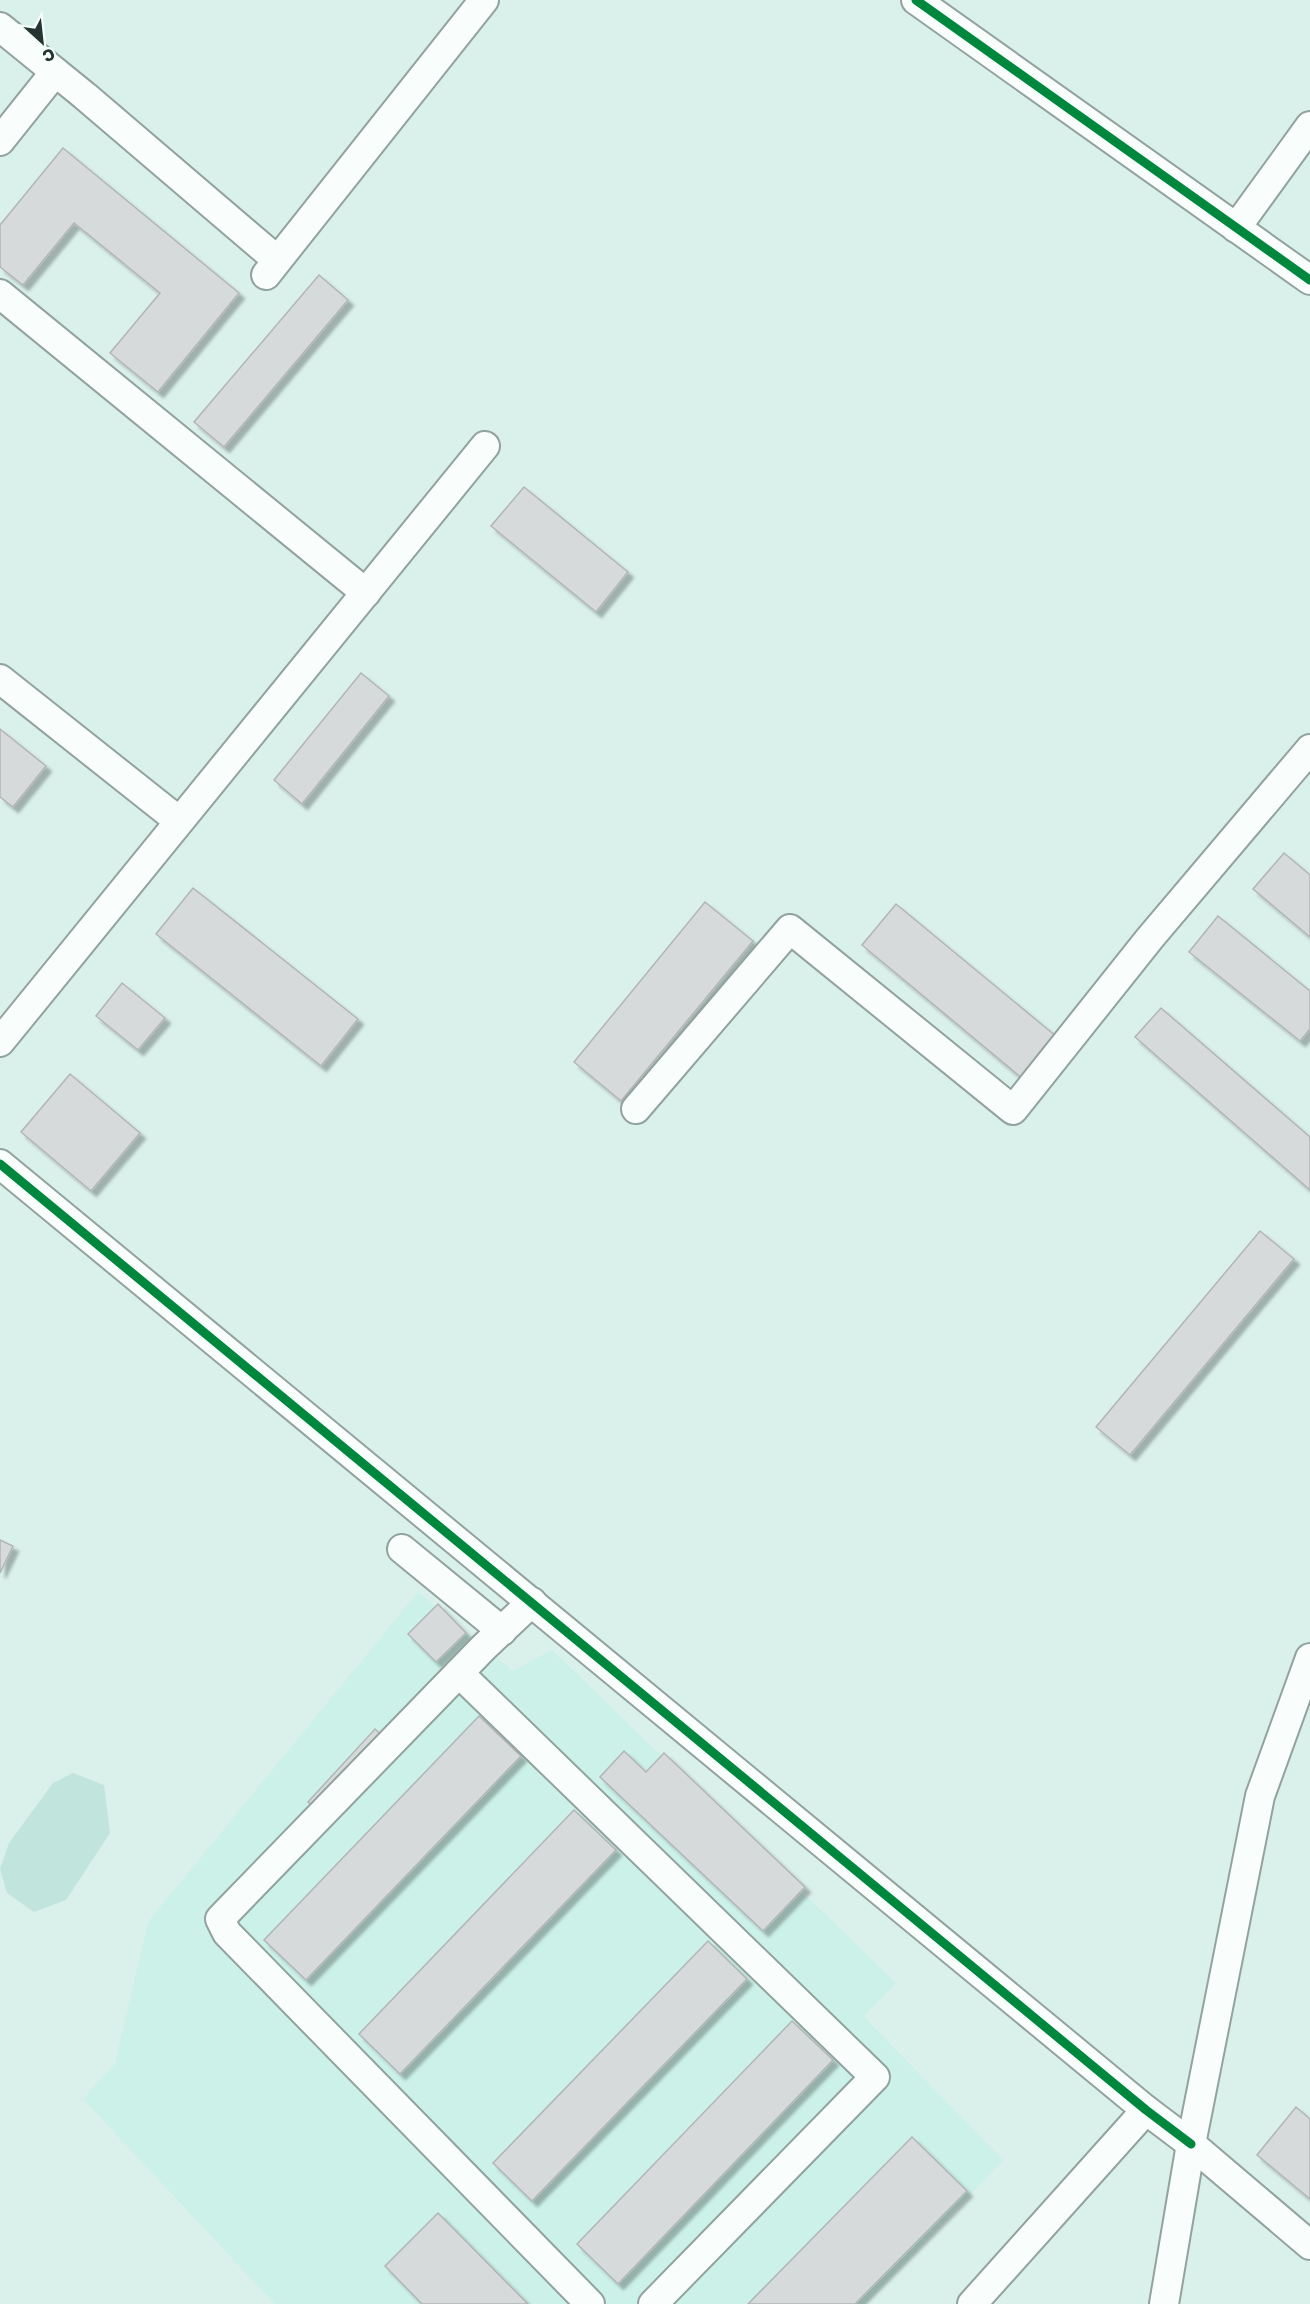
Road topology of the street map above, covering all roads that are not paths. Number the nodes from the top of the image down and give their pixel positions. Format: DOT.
graph roads {
  1 [pos="484,0"];
  2 [pos="916,0"];
  3 [pos="0,27"];
  4 [pos="55,72"];
  5 [pos="1310,126"];
  6 [pos="0,141"];
  7 [pos="1236,228"];
  8 [pos="1310,280"];
  9 [pos="0,294"];
  10 [pos="485,447"];
  11 [pos="366,593"];
  12 [pos="0,679"];
  13 [pos="1310,749"];
  14 [pos="179,821"];
  15 [pos="3,1031"];
  16 [pos="636,1109"];
  17 [pos="0,1164"];
  18 [pos="402,1549"];
  19 [pos="532,1602"];
  20 [pos="502,1631"];
  21 [pos="1310,1658"];
  22 [pos="459,1673"];
  23 [pos="1146,2110"];
  24 [pos="1191,2144"];
  25 [pos="1310,2245"];
  26 [pos="590,2304"];
  27 [pos="653,2304"];
  28 [pos="972,2304"];
  29 [pos="1164,2304"];
  1 -- 4 [label="street"];
  2 -- 7 [label="street"];
  3 -- 4 [label="street"];
  4 -- 6 [label="street"];
  5 -- 7 [label="street"];
  7 -- 8 [label="street"];
  9 -- 11 [label="street"];
  10 -- 11 [label="street"];
  11 -- 14 [label="street"];
  12 -- 14 [label="street"];
  13 -- 16 [label="street"];
  14 -- 15 [label="street"];
  17 -- 19 [label="street"];
  18 -- 20 [label="street"];
  19 -- 20 [label="street"];
  19 -- 23 [label="street"];
  20 -- 22 [label="street"];
  21 -- 24 [label="street"];
  22 -- 26 [label="street"];
  22 -- 27 [label="street"];
  23 -- 24 [label="street"];
  23 -- 28 [label="street"];
  24 -- 25 [label="street"];
  24 -- 29 [label="street"];
}
